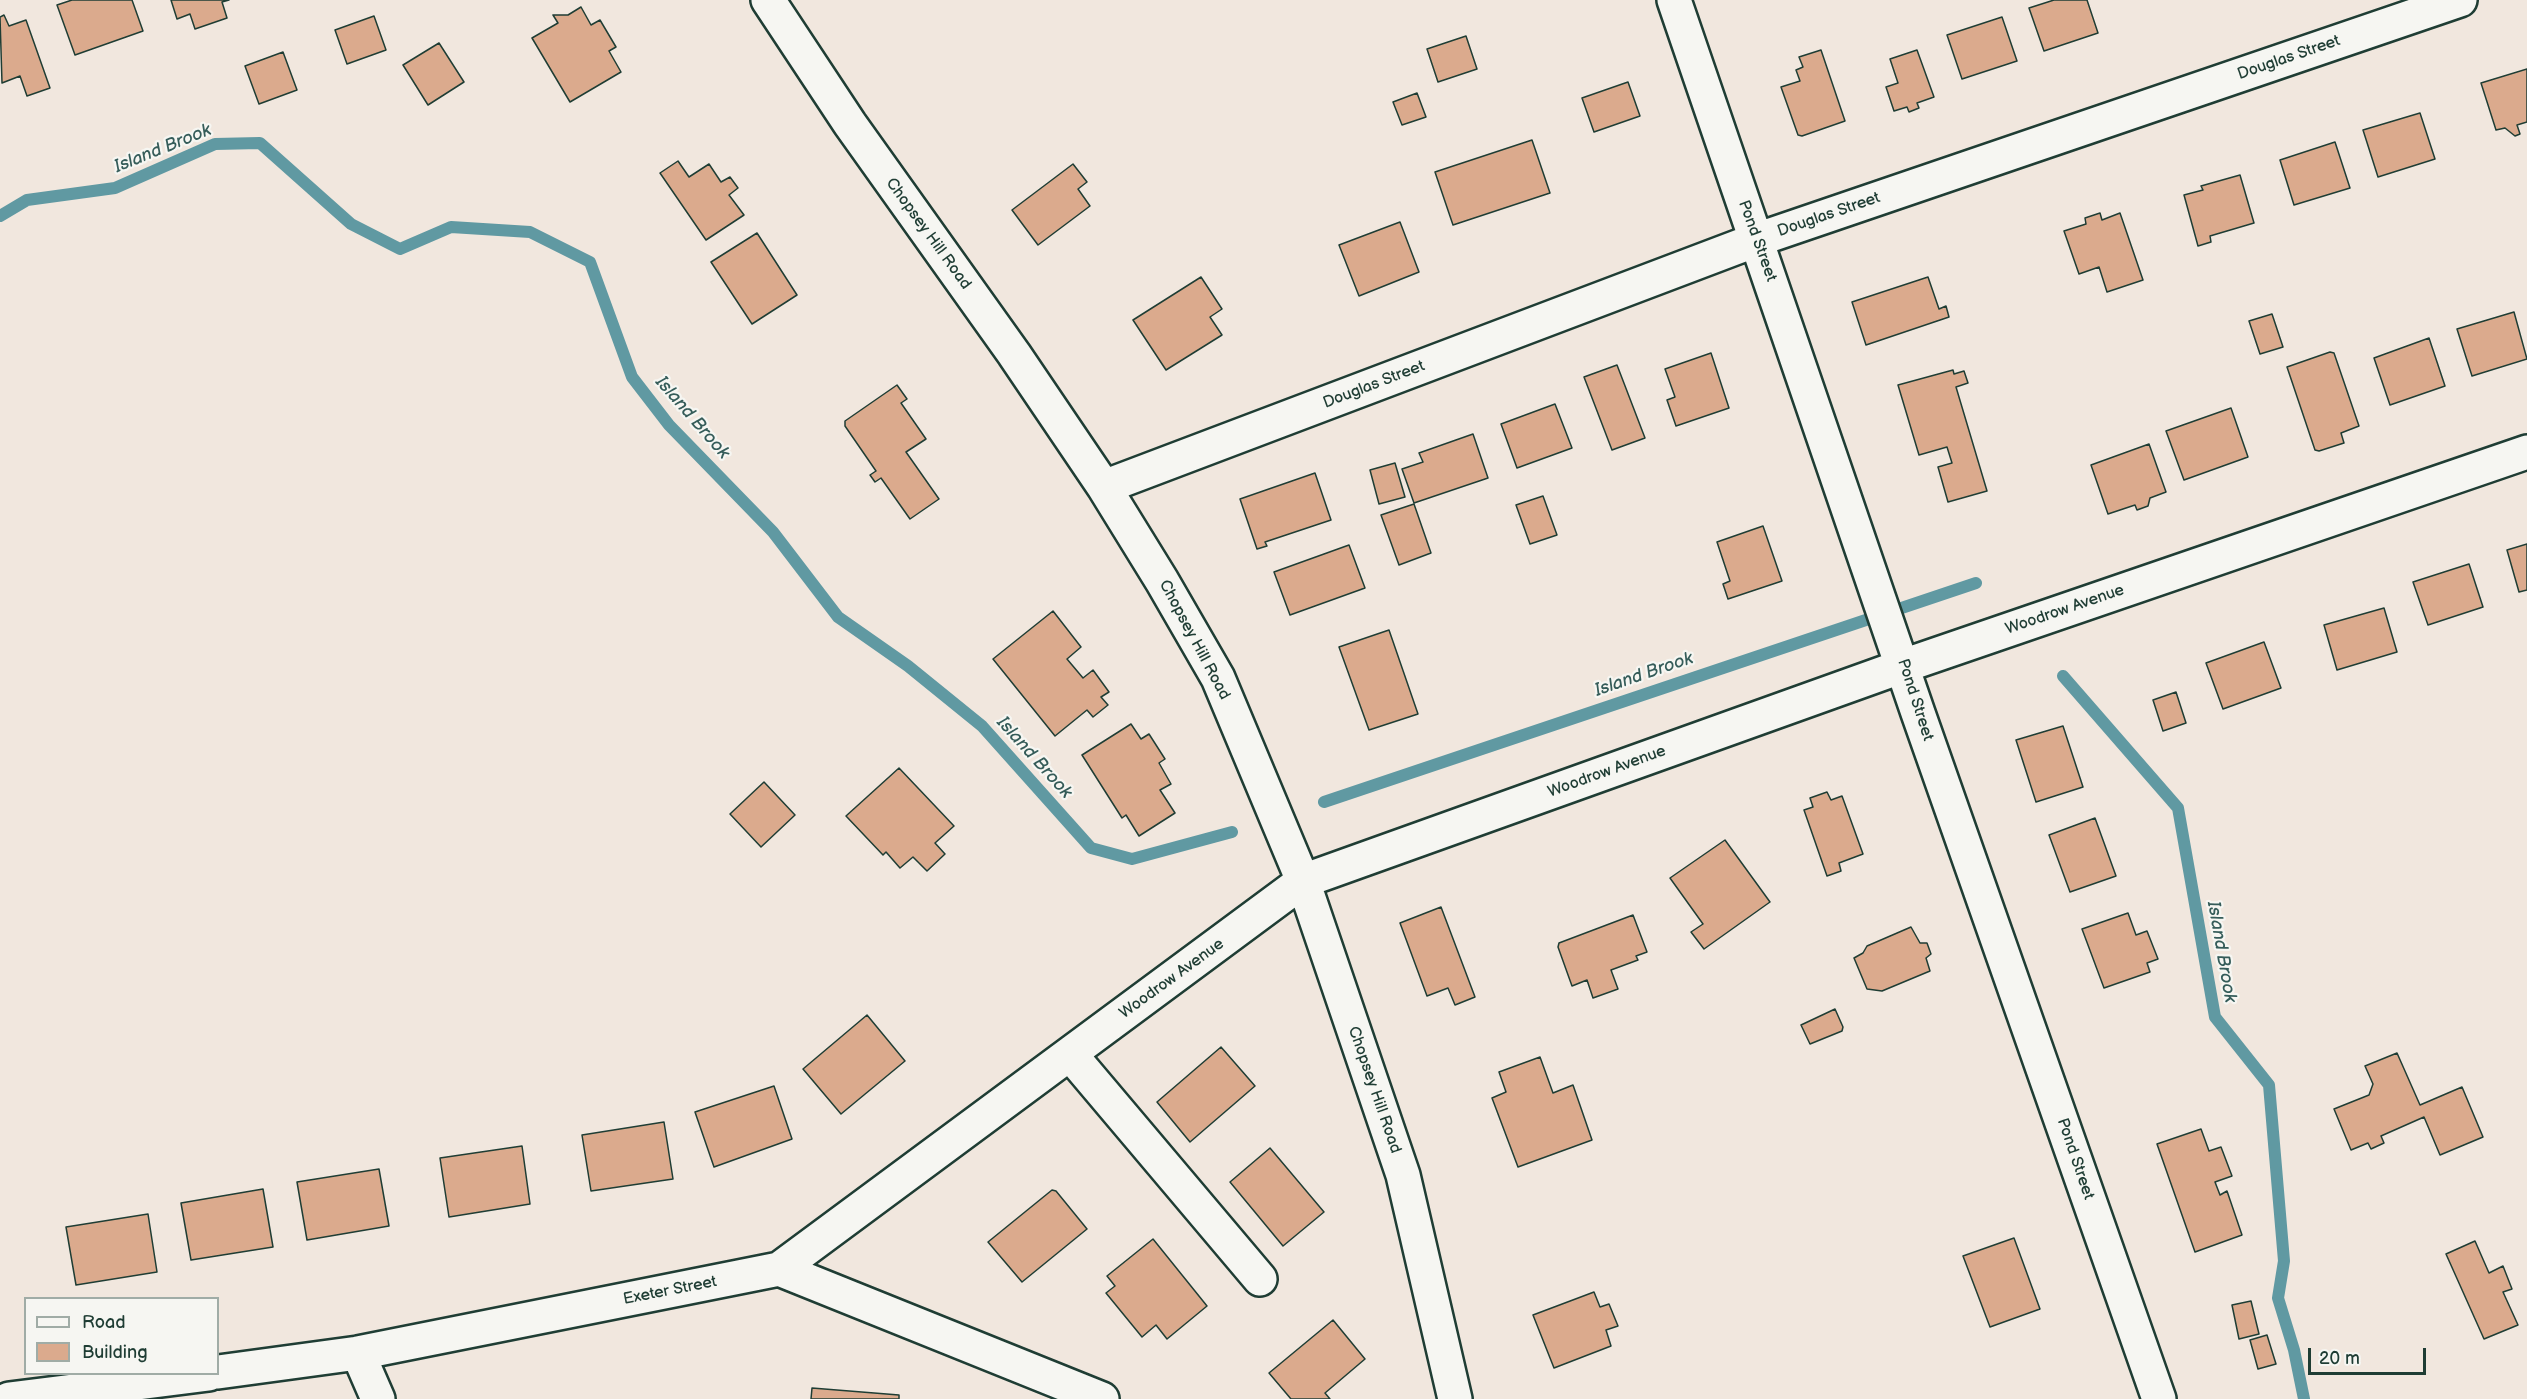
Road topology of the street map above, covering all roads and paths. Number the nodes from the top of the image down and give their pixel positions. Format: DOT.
graph roads {
  1 [pos="768,0"];
  2 [pos="1674,0"];
  3 [pos="2460,0"];
  4 [pos="1756,240"];
  5 [pos="2527,452"];
  6 [pos="1104,487"];
  7 [pos="1903,666"];
  8 [pos="1304,881"];
  9 [pos="1070,1054"];
  10 [pos="779,1269"];
  11 [pos="1260,1279"];
  12 [pos="358,1353"];
  13 [pos="219,1372"];
  14 [pos="203,1375"];
  15 [pos="98,1394"];
  16 [pos="9,1399"];
  17 [pos="378,1399"];
  18 [pos="1102,1399"];
  19 [pos="1455,1399"];
  20 [pos="2159,1399"];
  1 -- 6 [label="street, Chopsey Hill Road"];
  2 -- 4 [label="street, Pond Street"];
  3 -- 4 [label="street, Douglas Street"];
  4 -- 6 [label="street, Douglas Street"];
  4 -- 7 [label="street, Pond Street"];
  5 -- 7 [label="street, Woodrow Avenue"];
  6 -- 8 [label="street, Chopsey Hill Road"];
  7 -- 8 [label="street, Woodrow Avenue"];
  7 -- 20 [label="street, Pond Street"];
  8 -- 9 [label="street, Woodrow Avenue"];
  8 -- 19 [label="street, Chopsey Hill Road"];
  9 -- 10 [label="street, Woodrow Avenue"];
  9 -- 11 [label="street"];
  10 -- 12 [label="street, Exeter Street"];
  10 -- 18 [label="street"];
  12 -- 13 [label="street, Exeter Street"];
  12 -- 17 [label="street"];
  14 -- 15 [label="street"];
  15 -- 16 [label="street"];
}
